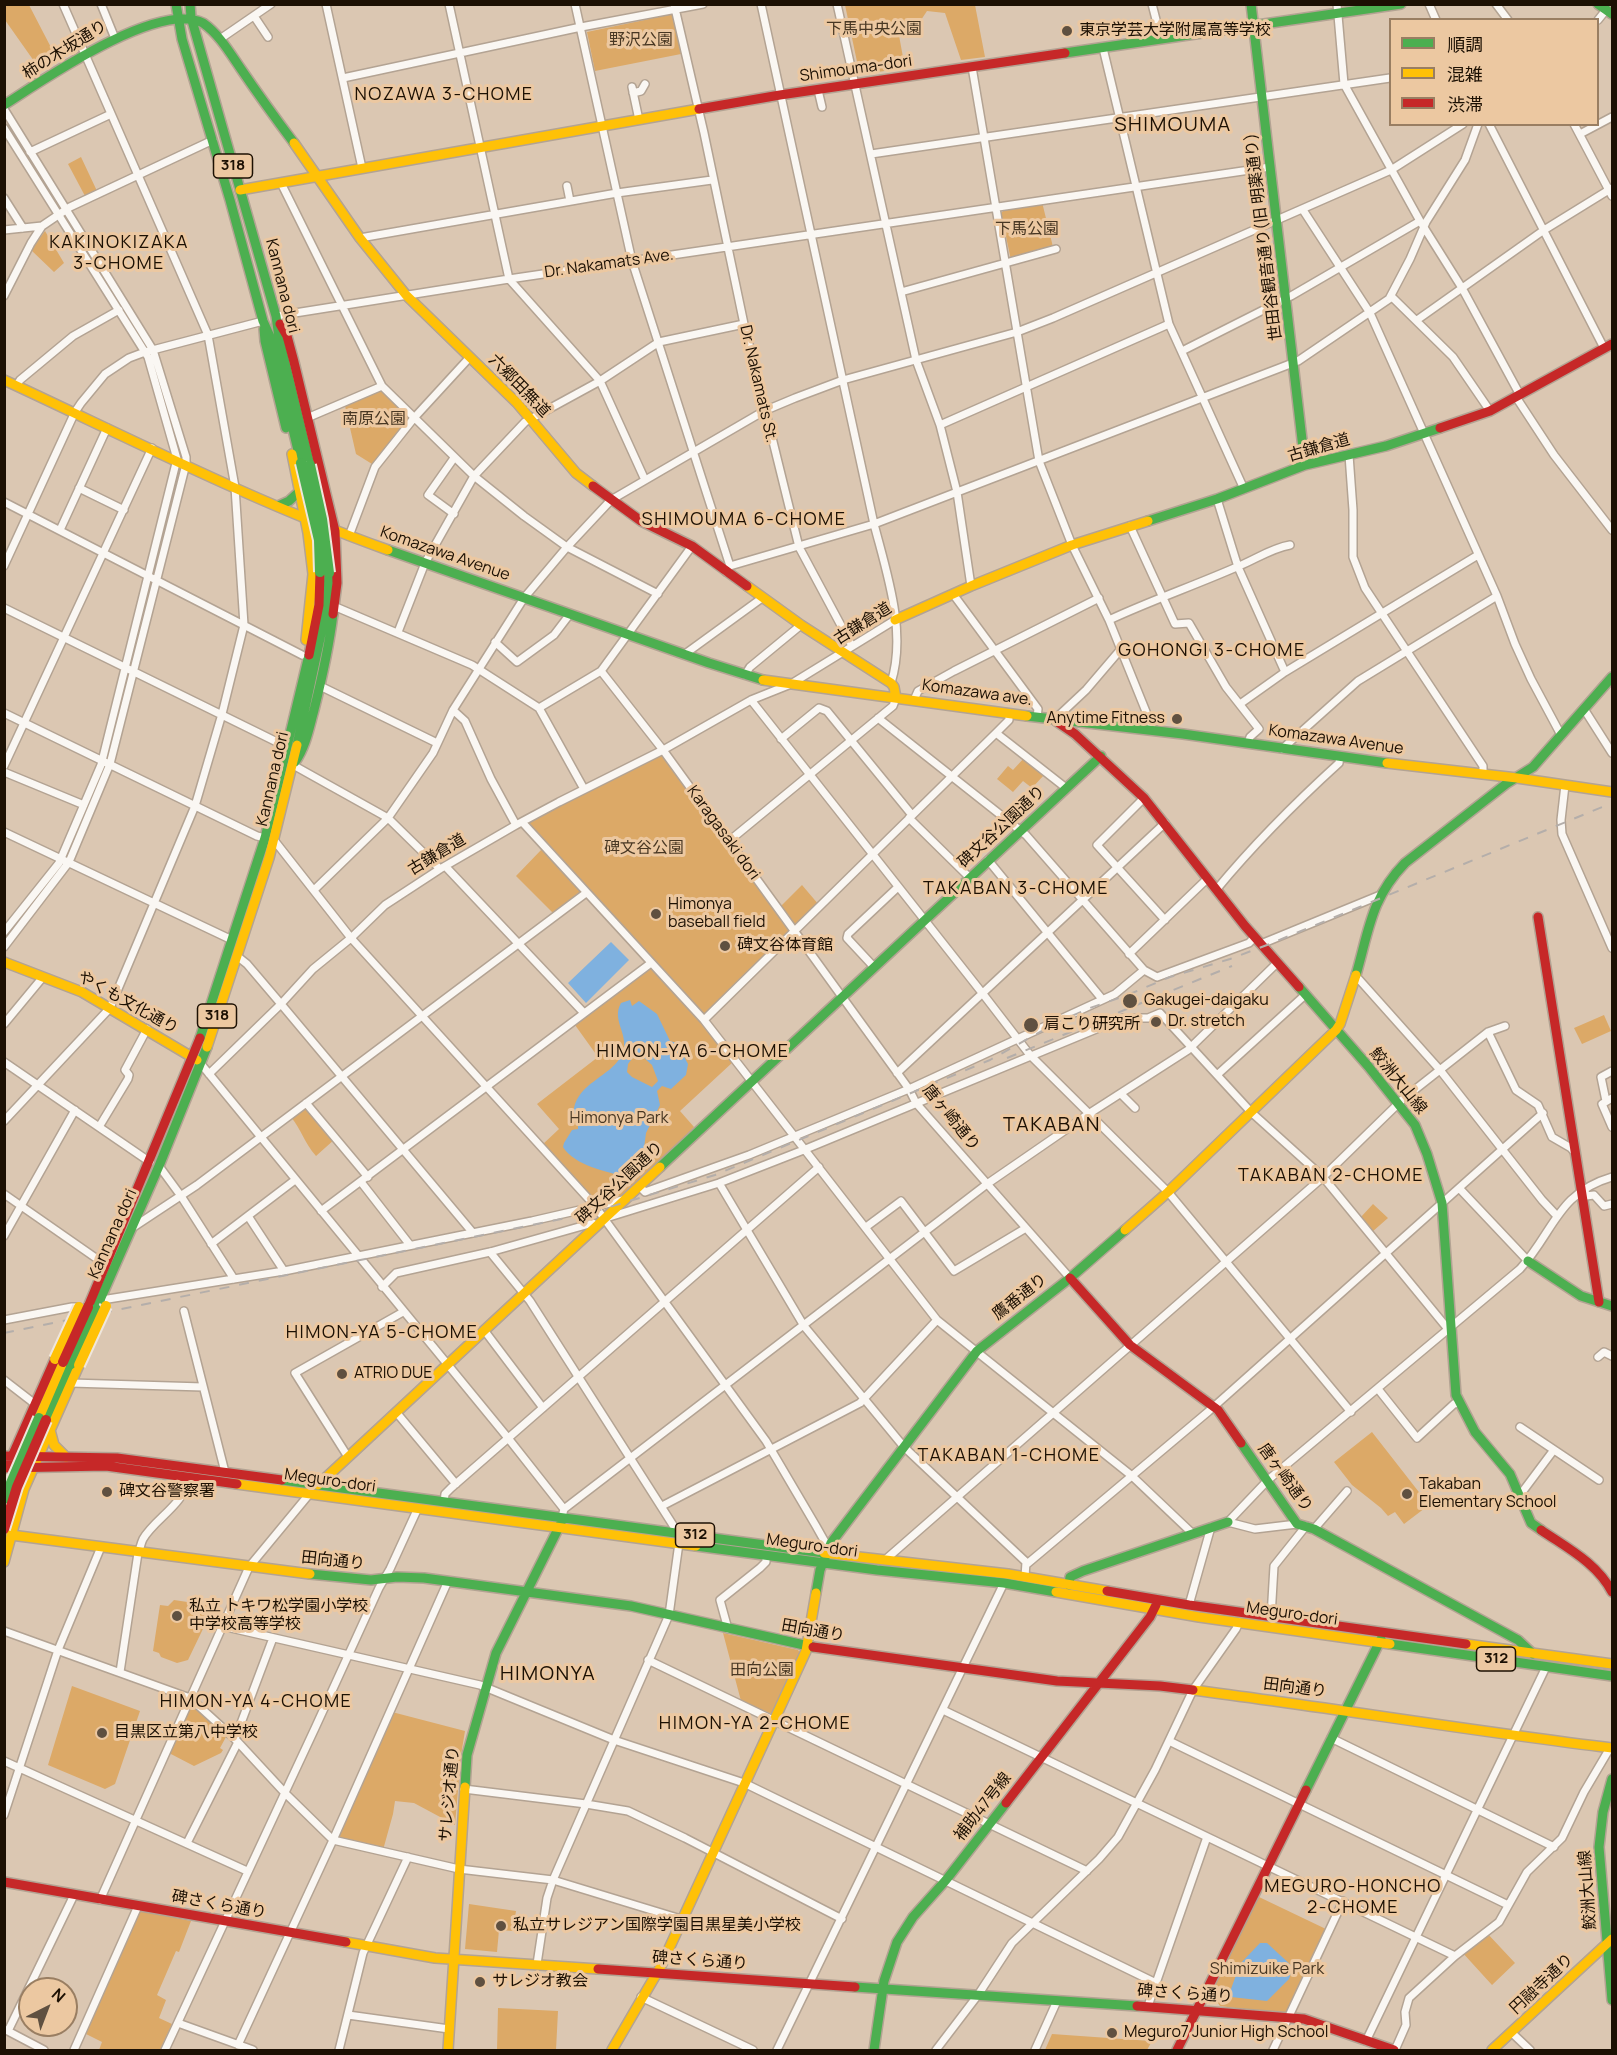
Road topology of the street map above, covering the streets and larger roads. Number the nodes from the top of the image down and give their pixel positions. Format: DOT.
graph roads {
  1 [pos="63,4"];
  2 [pos="101,4"];
  3 [pos="190,4"];
  4 [pos="271,4"];
  5 [pos="326,4"];
  6 [pos="449,4"];
  7 [pos="575,4"];
  8 [pos="703,4"];
  9 [pos="761,4"];
  10 [pos="837,4"];
  11 [pos="1152,4"];
  12 [pos="1251,4"];
  13 [pos="1401,4"];
  14 [pos="1429,4"];
  15 [pos="1496,4"];
  16 [pos="675,7"];
  17 [pos="1338,9"];
  18 [pos="177,10"];
  19 [pos="254,16"];
  20 [pos="191,17"];
  21 [pos="1435,18"];
  22 [pos="1506,18"];
  23 [pos="1254,25"];
  24 [pos="581,27"];
  25 [pos="114,36"];
  26 [pos="268,38"];
  27 [pos="220,39"];
  28 [pos="1161,39"];
  29 [pos="1103,48"];
  30 [pos="84,53"];
  31 [pos="460,53"];
  32 [pos="972,67"];
  33 [pos="343,78"];
  34 [pos="1389,78"];
  35 [pos="645,84"];
  36 [pos="855,84"];
  37 [pos="1344,84"];
  38 [pos="818,90"];
  39 [pos="780,95"];
  40 [pos="1263,96"];
  41 [pos="4,107"];
  42 [pos="822,107"];
  43 [pos="698,110"];
  44 [pos="111,114"];
  45 [pos="1120,117"];
  46 [pos="639,120"];
  47 [pos="1460,126"];
  48 [pos="1477,126"];
  49 [pos="1490,126"];
  50 [pos="1575,126"];
  51 [pos="1595,126"];
  52 [pos="603,127"];
  53 [pos="4,128"];
  54 [pos="1580,134"];
  55 [pos="983,137"];
  56 [pos="213,140"];
  57 [pos="480,148"];
  58 [pos="30,152"];
  59 [pos="870,154"];
  60 [pos="1270,167"];
  61 [pos="362,168"];
  62 [pos="1391,170"];
  63 [pos="138,175"];
  64 [pos="318,177"];
  65 [pos="712,180"];
  66 [pos="281,183"];
  67 [pos="567,186"];
  68 [pos="1136,186"];
  69 [pos="240,190"];
  70 [pos="1611,192"];
  71 [pos="617,193"];
  72 [pos="4,198"];
  73 [pos="570,201"];
  74 [pos="995,207"];
  75 [pos="1303,210"];
  76 [pos="62,212"];
  77 [pos="495,214"];
  78 [pos="1277,220"];
  79 [pos="886,223"];
  80 [pos="1422,224"];
  81 [pos="42,226"];
  82 [pos="23,228"];
  83 [pos="4,230"];
  84 [pos="1544,230"];
  85 [pos="812,234"];
  86 [pos="360,238"];
  87 [pos="728,246"];
  88 [pos="1056,249"];
  89 [pos="632,261"];
  90 [pos="1005,264"];
  91 [pos="1340,267"];
  92 [pos="1157,273"];
  93 [pos="509,279"];
  94 [pos="1462,288"];
  95 [pos="901,292"];
  96 [pos="406,295"];
  97 [pos="4,296"];
  98 [pos="1391,296"];
  99 [pos="1286,298"];
  100 [pos="341,305"];
  101 [pos="119,310"];
  102 [pos="1370,313"];
  103 [pos="276,316"];
  104 [pos="1417,320"];
  105 [pos="263,321"];
  106 [pos="744,324"];
  107 [pos="1169,324"];
  108 [pos="1017,332"];
  109 [pos="208,335"];
  110 [pos="659,342"];
  111 [pos="1608,346"];
  112 [pos="153,350"];
  113 [pos="1182,351"];
  114 [pos="145,352"];
  115 [pos="470,357"];
  116 [pos="916,360"];
  117 [pos="1294,363"];
  118 [pos="4,380"];
  119 [pos="843,380"];
  120 [pos="600,381"];
  121 [pos="17,386"];
  122 [pos="382,386"];
  123 [pos="1027,387"];
  124 [pos="1518,396"];
  125 [pos="1203,398"];
  126 [pos="764,411"];
  127 [pos="1490,411"];
  128 [pos="75,412"];
  129 [pos="307,418"];
  130 [pos="414,418"];
  131 [pos="531,419"];
  132 [pos="940,425"];
  133 [pos="107,428"];
  134 [pos="1424,435"];
  135 [pos="152,448"];
  136 [pos="695,452"];
  137 [pos="1349,455"];
  138 [pos="454,458"];
  139 [pos="182,461"];
  140 [pos="1039,461"];
  141 [pos="306,464"];
  142 [pos="1305,465"];
  143 [pos="474,476"];
  144 [pos="645,480"];
  145 [pos="324,486"];
  146 [pos="235,487"];
  147 [pos="79,488"];
  148 [pos="1244,489"];
  149 [pos="301,490"];
  150 [pos="957,492"];
  151 [pos="1217,499"];
  152 [pos="611,501"];
  153 [pos="4,502"];
  154 [pos="278,506"];
  155 [pos="124,510"];
  156 [pos="28,514"];
  157 [pos="454,514"];
  158 [pos="305,519"];
  159 [pos="874,524"];
  160 [pos="1130,526"];
  161 [pos="60,530"];
  162 [pos="1612,530"];
  163 [pos="334,531"];
  164 [pos="349,536"];
  165 [pos="1072,545"];
  166 [pos="1290,545"];
  167 [pos="692,546"];
  168 [pos="567,547"];
  169 [pos="799,547"];
  170 [pos="104,553"];
  171 [pos="1478,555"];
  172 [pos="425,563"];
  173 [pos="4,566"];
  174 [pos="1238,567"];
  175 [pos="728,569"];
  176 [pos="148,575"];
  177 [pos="157,580"];
  178 [pos="971,586"];
  179 [pos="658,594"];
  180 [pos="953,594"];
  181 [pos="1162,596"];
  182 [pos="1497,596"];
  183 [pos="524,598"];
  184 [pos="762,598"];
  185 [pos="1100,598"];
  186 [pos="336,607"];
  187 [pos="4,608"];
  188 [pos="570,614"];
  189 [pos="1382,614"];
  190 [pos="896,620"];
  191 [pos="1109,620"];
  192 [pos="244,625"];
  193 [pos="801,625"];
  194 [pos="398,632"];
  195 [pos="628,635"];
  196 [pos="64,638"];
  197 [pos="495,642"];
  198 [pos="848,649"];
  199 [pos="995,650"];
  200 [pos="1121,650"];
  201 [pos="1407,650"];
  202 [pos="685,654"];
  203 [pos="302,655"];
  204 [pos="126,667"];
  205 [pos="478,668"];
  206 [pos="134,671"];
  207 [pos="601,671"];
  208 [pos="1286,672"];
  209 [pos="745,675"];
  210 [pos="1612,677"];
  211 [pos="891,683"];
  212 [pos="791,684"];
  213 [pos="320,686"];
  214 [pos="896,698"];
  215 [pos="751,700"];
  216 [pos="915,700"];
  217 [pos="1240,704"];
  218 [pos="539,708"];
  219 [pos="1584,709"];
  220 [pos="453,710"];
  221 [pos="4,713"];
  222 [pos="1009,713"];
  223 [pos="222,714"];
  224 [pos="1037,717"];
  225 [pos="878,718"];
  226 [pos="1054,720"];
  227 [pos="25,723"];
  228 [pos="1151,730"];
  229 [pos="996,733"];
  230 [pos="1562,735"];
  231 [pos="781,739"];
  232 [pos="852,740"];
  233 [pos="437,743"];
  234 [pos="1248,743"];
  235 [pos="280,744"];
  236 [pos="1282,749"];
  237 [pos="663,750"];
  238 [pos="1612,753"];
  239 [pos="1101,756"];
  240 [pos="1340,756"];
  241 [pos="103,760"];
  242 [pos="110,764"];
  243 [pos="4,766"];
  244 [pos="287,767"];
  245 [pos="4,772"];
  246 [pos="1483,774"];
  247 [pos="809,775"];
  248 [pos="951,776"];
  249 [pos="1517,778"];
  250 [pos="1565,785"];
  251 [pos="1066,788"];
  252 [pos="584,789"];
  253 [pos="1612,792"];
  254 [pos="1144,798"];
  255 [pos="84,805"];
  256 [pos="195,806"];
  257 [pos="911,816"];
  258 [pos="387,818"];
  259 [pos="1165,823"];
  260 [pos="520,824"];
  261 [pos="1020,830"];
  262 [pos="4,832"];
  263 [pos="270,839"];
  264 [pos="729,841"];
  265 [pos="872,855"];
  266 [pos="61,859"];
  267 [pos="988,860"];
  268 [pos="69,862"];
  269 [pos="443,868"];
  270 [pos="1117,868"];
  271 [pos="969,877"];
  272 [pos="1207,879"];
  273 [pos="898,887"];
  274 [pos="314,890"];
  275 [pos="1216,890"];
  276 [pos="586,893"];
  277 [pos="1378,896"];
  278 [pos="1083,901"];
  279 [pos="154,904"];
  280 [pos="1538,917"];
  281 [pos="924,920"];
  282 [pos="1165,920"];
  283 [pos="4,932"];
  284 [pos="795,932"];
  285 [pos="1048,934"];
  286 [pos="351,938"];
  287 [pos="232,940"];
  288 [pos="1258,940"];
  289 [pos="519,944"];
  290 [pos="4,947"];
  291 [pos="1612,948"];
  292 [pos="1129,954"];
  293 [pos="237,956"];
  294 [pos="4,962"];
  295 [pos="651,963"];
  296 [pos="1277,963"];
  297 [pos="874,967"];
  298 [pos="1144,970"];
  299 [pos="1356,976"];
  300 [pos="43,977"];
  301 [pos="983,994"];
  302 [pos="1305,995"];
  303 [pos="842,996"];
  304 [pos="1102,999"];
  305 [pos="281,1004"];
  306 [pos="110,1008"];
  307 [pos="585,1013"];
  308 [pos="421,1016"];
  309 [pos="704,1020"];
  310 [pos="4,1024"];
  311 [pos="1505,1026"];
  312 [pos="147,1029"];
  313 [pos="1336,1030"];
  314 [pos="1488,1032"];
  315 [pos="1017,1040"];
  316 [pos="1191,1047"];
  317 [pos="1030,1055"];
  318 [pos="197,1061"];
  319 [pos="4,1062"];
  320 [pos="1440,1070"];
  321 [pos="1612,1071"];
  322 [pos="897,1073"];
  323 [pos="209,1074"];
  324 [pos="1217,1075"];
  325 [pos="342,1076"];
  326 [pos="752,1081"];
  327 [pos="37,1084"];
  328 [pos="487,1088"];
  329 [pos="909,1089"];
  330 [pos="1121,1094"];
  331 [pos="1609,1100"];
  332 [pos="306,1103"];
  333 [pos="916,1103"];
  334 [pos="1399,1104"];
  335 [pos="1135,1108"];
  336 [pos="75,1110"];
  337 [pos="1251,1112"];
  338 [pos="1090,1113"];
  339 [pos="1543,1113"];
  340 [pos="4,1121"];
  341 [pos="99,1127"];
  342 [pos="1612,1127"];
  343 [pos="261,1137"];
  344 [pos="794,1137"];
  345 [pos="1503,1149"];
  346 [pos="404,1150"];
  347 [pos="805,1150"];
  348 [pos="1577,1156"];
  349 [pos="154,1164"];
  350 [pos="819,1167"];
  351 [pos="1323,1177"];
  352 [pos="1612,1177"];
  353 [pos="365,1179"];
  354 [pos="295,1180"];
  355 [pos="719,1183"];
  356 [pos="987,1184"];
  357 [pos="639,1186"];
  358 [pos="1459,1188"];
  359 [pos="1584,1188"];
  360 [pos="1168,1192"];
  361 [pos="4,1194"];
  362 [pos="182,1196"];
  363 [pos="626,1199"];
  364 [pos="1442,1203"];
  365 [pos="1612,1204"];
  366 [pos="21,1206"];
  367 [pos="595,1206"];
  368 [pos="321,1211"];
  369 [pos="248,1216"];
  370 [pos="1557,1216"];
  371 [pos="599,1222"];
  372 [pos="866,1227"];
  373 [pos="1026,1228"];
  374 [pos="131,1229"];
  375 [pos="746,1230"];
  376 [pos="924,1232"];
  377 [pos="473,1233"];
  378 [pos="4,1236"];
  379 [pos="211,1244"];
  380 [pos="410,1245"];
  381 [pos="116,1251"];
  382 [pos="490,1252"];
  383 [pos="1385,1253"];
  384 [pos="358,1257"];
  385 [pos="890,1259"];
  386 [pos="1528,1261"];
  387 [pos="103,1263"];
  388 [pos="1225,1263"];
  389 [pos="284,1271"];
  390 [pos="1070,1278"];
  391 [pos="234,1279"];
  392 [pos="382,1287"];
  393 [pos="524,1293"];
  394 [pos="665,1302"];
  395 [pos="1599,1302"];
  396 [pos="95,1306"];
  397 [pos="1612,1306"];
  398 [pos="184,1311"];
  399 [pos="403,1312"];
  400 [pos="4,1320"];
  401 [pos="937,1320"];
  402 [pos="804,1326"];
  403 [pos="1450,1327"];
  404 [pos="484,1330"];
  405 [pos="1290,1339"];
  406 [pos="1130,1345"];
  407 [pos="977,1351"];
  408 [pos="1612,1356"];
  409 [pos="1598,1357"];
  410 [pos="67,1362"];
  411 [pos="447,1365"];
  412 [pos="578,1376"];
  413 [pos="4,1380"];
  414 [pos="70,1383"];
  415 [pos="726,1385"];
  416 [pos="203,1387"];
  417 [pos="1378,1389"];
  418 [pos="864,1400"];
  419 [pos="1459,1403"];
  420 [pos="35,1404"];
  421 [pos="1214,1407"];
  422 [pos="543,1408"];
  423 [pos="396,1412"];
  424 [pos="1054,1412"];
  425 [pos="1351,1412"];
  426 [pos="45,1423"];
  427 [pos="1520,1427"];
  428 [pos="508,1438"];
  429 [pos="904,1448"];
  430 [pos="771,1450"];
  431 [pos="1553,1450"];
  432 [pos="8,1456"];
  433 [pos="66,1457"];
  434 [pos="348,1457"];
  435 [pos="631,1458"];
  436 [pos="36,1462"];
  437 [pos="5,1470"];
  438 [pos="225,1472"];
  439 [pos="1132,1476"];
  440 [pos="188,1477"];
  441 [pos="1268,1480"];
  442 [pos="1599,1480"];
  443 [pos="456,1484"];
  444 [pos="318,1485"];
  445 [pos="1347,1491"];
  446 [pos="1518,1492"];
  447 [pos="309,1494"];
  448 [pos="958,1497"];
  449 [pos="4,1499"];
  450 [pos="444,1502"];
  451 [pos="662,1506"];
  452 [pos="418,1508"];
  453 [pos="561,1519"];
  454 [pos="1228,1522"];
  455 [pos="1306,1526"];
  456 [pos="1211,1527"];
  457 [pos="8,1532"];
  458 [pos="1192,1533"];
  459 [pos="679,1538"];
  460 [pos="100,1547"];
  461 [pos="138,1553"];
  462 [pos="766,1555"];
  463 [pos="825,1557"];
  464 [pos="885,1560"];
  465 [pos="4,1562"];
  466 [pos="1027,1564"];
  467 [pos="249,1567"];
  468 [pos="1025,1577"];
  469 [pos="384,1579"];
  470 [pos="448,1581"];
  471 [pos="1004,1583"];
  472 [pos="1069,1585"];
  473 [pos="526,1591"];
  474 [pos="1612,1592"];
  475 [pos="1156,1605"];
  476 [pos="1190,1605"];
  477 [pos="669,1615"];
  478 [pos="1271,1617"];
  479 [pos="1239,1622"];
  480 [pos="222,1626"];
  481 [pos="728,1629"];
  482 [pos="4,1631"];
  483 [pos="1382,1637"];
  484 [pos="273,1638"];
  485 [pos="806,1646"];
  486 [pos="58,1650"];
  487 [pos="1533,1654"];
  488 [pos="349,1655"];
  489 [pos="648,1660"];
  490 [pos="1612,1665"];
  491 [pos="1546,1667"];
  492 [pos="410,1669"];
  493 [pos="963,1669"];
  494 [pos="120,1672"];
  495 [pos="1612,1676"];
  496 [pos="1100,1683"];
  497 [pos="486,1688"];
  498 [pos="1193,1690"];
  499 [pos="190,1698"];
  500 [pos="943,1710"];
  501 [pos="1345,1710"];
  502 [pos="773,1720"];
  503 [pos="1513,1736"];
  504 [pos="1331,1738"];
  505 [pos="614,1740"];
  506 [pos="236,1741"];
  507 [pos="1169,1742"];
  508 [pos="1611,1748"];
  509 [pos="1041,1758"];
  510 [pos="4,1761"];
  511 [pos="20,1768"];
  512 [pos="1612,1779"];
  513 [pos="744,1783"];
  514 [pos="907,1785"];
  515 [pos="464,1790"];
  516 [pos="285,1793"];
  517 [pos="1138,1803"];
  518 [pos="586,1804"];
  519 [pos="1299,1804"];
  520 [pos="1478,1810"];
  521 [pos="4,1815"];
  522 [pos="135,1821"];
  523 [pos="989,1824"];
  524 [pos="1207,1837"];
  525 [pos="333,1840"];
  526 [pos="187,1843"];
  527 [pos="877,1846"];
  528 [pos="1554,1847"];
  529 [pos="712,1852"];
  530 [pos="408,1857"];
  531 [pos="1269,1866"];
  532 [pos="459,1869"];
  533 [pos="1087,1870"];
  534 [pos="248,1871"];
  535 [pos="1446,1875"];
  536 [pos="553,1880"];
  537 [pos="946,1880"];
  538 [pos="4,1882"];
  539 [pos="74,1895"];
  540 [pos="100,1900"];
  541 [pos="1343,1901"];
  542 [pos="1508,1905"];
  543 [pos="138,1906"];
  544 [pos="681,1919"];
  545 [pos="842,1919"];
  546 [pos="225,1922"];
  547 [pos="1033,1923"];
  548 [pos="290,1933"];
  549 [pos="1417,1937"];
  550 [pos="1610,1942"];
  551 [pos="366,1947"];
  552 [pos="1455,1956"];
  553 [pos="453,1959"];
  554 [pos="537,1964"];
  555 [pos="655,1973"];
  556 [pos="1156,1983"];
  557 [pos="811,1984"];
  558 [pos="883,1989"];
  559 [pos="978,1995"];
  560 [pos="641,1997"];
  561 [pos="1612,2000"];
  562 [pos="1057,2001"];
  563 [pos="1148,2006"];
  564 [pos="1198,2010"];
  565 [pos="348,2015"];
  566 [pos="1289,2017"];
  567 [pos="178,2023"];
  568 [pos="449,2029"];
  569 [pos="6,2030"];
  570 [pos="1511,2032"];
  571 [pos="1366,2041"];
  572 [pos="238,2045"];
  573 [pos="1180,2049"];
  574 [pos="44,2050"];
  575 [pos="74,2050"];
  576 [pos="165,2050"];
  577 [pos="254,2050"];
  578 [pos="339,2050"];
  579 [pos="448,2050"];
  580 [pos="612,2050"];
  581 [pos="753,2050"];
  582 [pos="777,2050"];
  583 [pos="874,2050"];
  584 [pos="936,2050"];
  585 [pos="1035,2050"];
  586 [pos="1273,2050"];
  587 [pos="1394,2050"];
  588 [pos="1492,2050"];
  589 [pos="1530,2050"];
  1 -- 30 [label="street"];
  2 -- 25 [label="street"];
  3 -- 20 [label="street, Kannana dori / 318"];
  4 -- 19 [label="street"];
  5 -- 33 [label="street"];
  6 -- 31 [label="street"];
  7 -- 24 [label="street"];
  8 -- 16 [label="street"];
  9 -- 39 [label="street"];
  10 -- 36 [label="street"];
  11 -- 28 [label="street"];
  12 -- 23 [label="street, 世田谷観音通り(旧 明薬通り)"];
  13 -- 17 [label="street, Shimouma-dori"];
  14 -- 21 [label="street"];
  15 -- 22 [label="street"];
  16 -- 24 [label="street"];
  16 -- 43 [label="street, Dr. Nakamats St."];
  17 -- 23 [label="street, Shimouma-dori"];
  17 -- 37 [label="street"];
  18 -- 20 [label="street, 柿の木坂通り"];
  18 -- 25 [label="street, 柿の木坂通り"];
  18 -- 56 [label="street, Kannana dori / 318"];
  19 -- 26 [label="street"];
  19 -- 27 [label="street"];
  20 -- 27 [label="street, 六郷田無道"];
  20 -- 69 [label="street, Kannana dori / 318"];
  23 -- 28 [label="street, Shimouma-dori"];
  23 -- 40 [label="street, 世田谷観音通り(旧 明薬通り)"];
  24 -- 31 [label="street"];
  24 -- 52 [label="street"];
  25 -- 30 [label="street, 柿の木坂通り"];
  27 -- 64 [label="street, 六郷田無道"];
  28 -- 29 [label="street, Shimouma-dori"];
  29 -- 32 [label="street, Shimouma-dori"];
  29 -- 45 [label="street"];
  30 -- 41 [label="street, 柿の木坂通り"];
  30 -- 44 [label="street"];
  31 -- 33 [label="street"];
  31 -- 57 [label="street"];
  32 -- 36 [label="street, Shimouma-dori"];
  32 -- 55 [label="street"];
  33 -- 61 [label="street"];
  34 -- 37 [label="street"];
  35 -- 46 [label="street"];
  36 -- 38 [label="street, Shimouma-dori"];
  36 -- 59 [label="street"];
  37 -- 40 [label="street"];
  37 -- 62 [label="street"];
  38 -- 39 [label="street, Shimouma-dori"];
  38 -- 42 [label="street"];
  39 -- 43 [label="street, Shimouma-dori"];
  39 -- 85 [label="street"];
  40 -- 45 [label="street"];
  40 -- 60 [label="street, 世田谷観音通り(旧 明薬通り)"];
  41 -- 58 [label="street"];
  43 -- 46 [label="street, Shimouma-dori"];
  43 -- 65 [label="street, Dr. Nakamats St."];
  44 -- 58 [label="street"];
  44 -- 63 [label="street"];
  45 -- 55 [label="street"];
  45 -- 68 [label="street"];
  46 -- 52 [label="street, Shimouma-dori"];
  47 -- 62 [label="street"];
  48 -- 80 [label="street"];
  49 -- 84 [label="street"];
  50 -- 54 [label="street"];
  51 -- 54 [label="street"];
  52 -- 57 [label="street, Shimouma-dori"];
  52 -- 71 [label="street"];
  53 -- 76 [label="street"];
  54 -- 70 [label="street"];
  55 -- 59 [label="street"];
  55 -- 74 [label="street"];
  56 -- 63 [label="street"];
  56 -- 105 [label="street, Kannana dori / 318"];
  57 -- 61 [label="street, Shimouma-dori"];
  57 -- 77 [label="street"];
  58 -- 76 [label="street"];
  59 -- 79 [label="street"];
  60 -- 68 [label="street, Dr. Nakamats Ave."];
  60 -- 78 [label="street, 世田谷観音通り(旧 明薬通り)"];
  61 -- 64 [label="street, Shimouma-dori"];
  62 -- 75 [label="street"];
  62 -- 80 [label="street"];
  63 -- 76 [label="street"];
  63 -- 109 [label="street"];
  64 -- 66 [label="street, Shimouma-dori"];
  64 -- 86 [label="street, 六郷田無道"];
  65 -- 71 [label="street"];
  65 -- 87 [label="street, Dr. Nakamats St."];
  66 -- 69 [label="street, Shimouma-dori"];
  66 -- 100 [label="street"];
  67 -- 73 [label="street"];
  68 -- 74 [label="street, Dr. Nakamats Ave."];
  68 -- 92 [label="street"];
  69 -- 103 [label="street, Kannana dori / 318"];
  70 -- 84 [label="street"];
  71 -- 73 [label="street"];
  71 -- 89 [label="street"];
  72 -- 82 [label="street"];
  73 -- 77 [label="street"];
  74 -- 79 [label="street, Dr. Nakamats Ave."];
  74 -- 90 [label="street"];
  75 -- 78 [label="street"];
  75 -- 91 [label="street"];
  76 -- 81 [label="street"];
  76 -- 101 [label="street"];
  76 -- 112 [label="street"];
  77 -- 86 [label="street"];
  77 -- 93 [label="street"];
  78 -- 92 [label="street"];
  78 -- 99 [label="street, 世田谷観音通り(旧 明薬通り)"];
  79 -- 85 [label="street, Dr. Nakamats Ave."];
  79 -- 95 [label="street"];
  80 -- 91 [label="street"];
  80 -- 94 [label="street"];
  80 -- 98 [label="street"];
  81 -- 82 [label="street"];
  81 -- 97 [label="street"];
  82 -- 83 [label="street"];
  84 -- 94 [label="street"];
  84 -- 111 [label="street"];
  85 -- 87 [label="street, Dr. Nakamats Ave."];
  85 -- 119 [label="street"];
  86 -- 96 [label="street, 六郷田無道"];
  87 -- 89 [label="street, Dr. Nakamats Ave."];
  87 -- 106 [label="street, Dr. Nakamats St."];
  88 -- 90 [label="street"];
  89 -- 93 [label="street, Dr. Nakamats Ave."];
  89 -- 110 [label="street"];
  90 -- 95 [label="street"];
  90 -- 108 [label="street"];
  91 -- 99 [label="street"];
  91 -- 102 [label="street"];
  92 -- 107 [label="street"];
  92 -- 108 [label="street"];
  93 -- 96 [label="street, Dr. Nakamats Ave."];
  93 -- 120 [label="street"];
  94 -- 104 [label="street"];
  94 -- 124 [label="street"];
  95 -- 116 [label="street"];
  96 -- 100 [label="street, Dr. Nakamats Ave."];
  96 -- 115 [label="street, 六郷田無道"];
  98 -- 102 [label="street"];
  98 -- 104 [label="street"];
  99 -- 113 [label="street"];
  99 -- 117 [label="street, 世田谷観音通り(旧 明薬通り)"];
  100 -- 103 [label="street, Dr. Nakamats Ave."];
  100 -- 122 [label="street"];
  101 -- 114 [label="street"];
  101 -- 121 [label="street"];
  102 -- 117 [label="street"];
  102 -- 134 [label="street"];
  103 -- 129 [label="street"];
  103 -- 141 [label="street, Kannana dori / 318"];
  104 -- 127 [label="street"];
  105 -- 109 [label="street"];
  105 -- 141 [label="street, Kannana dori / 318"];
  105 -- 149 [label="street"];
  106 -- 110 [label="street"];
  106 -- 126 [label="street, Dr. Nakamats St."];
  107 -- 113 [label="street"];
  107 -- 123 [label="street"];
  108 -- 116 [label="street"];
  108 -- 123 [label="street"];
  109 -- 112 [label="street"];
  109 -- 146 [label="street"];
  110 -- 120 [label="street"];
  110 -- 136 [label="street"];
  111 -- 124 [label="street, 古鎌倉道"];
  112 -- 114 [label="street"];
  112 -- 139 [label="street"];
  113 -- 125 [label="street"];
  114 -- 128 [label="street"];
  114 -- 139 [label="street"];
  115 -- 130 [label="street"];
  115 -- 131 [label="street, 六郷田無道"];
  116 -- 119 [label="street"];
  116 -- 132 [label="street"];
  117 -- 125 [label="street"];
  117 -- 142 [label="street, 世田谷観音通り(旧 明薬通り)"];
  118 -- 121 [label="street, Komazawa Avenue"];
  119 -- 126 [label="street"];
  119 -- 159 [label="street"];
  120 -- 131 [label="street"];
  120 -- 144 [label="street"];
  121 -- 128 [label="street, Komazawa Avenue"];
  122 -- 129 [label="street"];
  122 -- 130 [label="street"];
  123 -- 132 [label="street"];
  123 -- 140 [label="street"];
  124 -- 127 [label="street, 古鎌倉道"];
  124 -- 162 [label="street"];
  125 -- 140 [label="street"];
  125 -- 148 [label="street"];
  126 -- 136 [label="street"];
  126 -- 169 [label="street, Dr. Nakamats St."];
  127 -- 134 [label="street, 古鎌倉道"];
  128 -- 133 [label="street, Komazawa Avenue"];
  128 -- 156 [label="street"];
  129 -- 145 [label="street"];
  130 -- 138 [label="street"];
  130 -- 164 [label="street"];
  131 -- 143 [label="street"];
  131 -- 152 [label="street, 六郷田無道"];
  132 -- 150 [label="street"];
  133 -- 135 [label="street, Komazawa Avenue"];
  133 -- 147 [label="street"];
  134 -- 137 [label="street, 古鎌倉道"];
  134 -- 171 [label="street"];
  135 -- 139 [label="street, Komazawa Avenue"];
  135 -- 155 [label="street"];
  136 -- 144 [label="street"];
  136 -- 175 [label="street"];
  137 -- 142 [label="street, 古鎌倉道"];
  137 -- 189 [label="street"];
  138 -- 143 [label="street"];
  138 -- 157 [label="street"];
  139 -- 146 [label="street, Komazawa Avenue"];
  139 -- 176 [label="street"];
  139 -- 177 [label="street"];
  140 -- 150 [label="street"];
  140 -- 165 [label="street"];
  141 -- 244 [label="street, Kannana dori / 318, bridge"];
  142 -- 148 [label="street, 古鎌倉道"];
  143 -- 157 [label="street"];
  143 -- 168 [label="street"];
  144 -- 152 [label="street"];
  145 -- 149 [label="street"];
  145 -- 163 [label="street"];
  146 -- 154 [label="street, Komazawa Avenue"];
  146 -- 192 [label="street"];
  147 -- 155 [label="street"];
  147 -- 161 [label="street"];
  148 -- 151 [label="street, 古鎌倉道"];
  149 -- 154 [label="street"];
  149 -- 158 [label="street"];
  150 -- 159 [label="street"];
  150 -- 178 [label="street"];
  151 -- 160 [label="street, 古鎌倉道"];
  151 -- 174 [label="street"];
  152 -- 167 [label="street, 六郷田無道"];
  152 -- 168 [label="street"];
  153 -- 156 [label="street"];
  154 -- 158 [label="street, Komazawa Avenue"];
  155 -- 170 [label="street"];
  156 -- 161 [label="street"];
  156 -- 173 [label="street"];
  157 -- 172 [label="street"];
  158 -- 163 [label="street, Komazawa Avenue"];
  158 -- 203 [label="street"];
  159 -- 169 [label="street"];
  159 -- 190 [label="street"];
  160 -- 165 [label="street, 古鎌倉道"];
  160 -- 181 [label="street"];
  161 -- 170 [label="street"];
  163 -- 164 [label="street, Komazawa Avenue"];
  163 -- 186 [label="street"];
  164 -- 172 [label="street, Komazawa Avenue"];
  165 -- 178 [label="street, 古鎌倉道"];
  165 -- 185 [label="street"];
  166 -- 174 [label="street"];
  167 -- 175 [label="street, 六郷田無道"];
  167 -- 179 [label="street"];
  168 -- 179 [label="street"];
  168 -- 183 [label="street"];
  169 -- 175 [label="street"];
  169 -- 198 [label="street, Dr. Nakamats St."];
  170 -- 176 [label="street"];
  170 -- 196 [label="street"];
  171 -- 182 [label="street"];
  171 -- 189 [label="street"];
  172 -- 183 [label="street, Komazawa Avenue"];
  172 -- 194 [label="street"];
  174 -- 181 [label="street"];
  174 -- 208 [label="street"];
  175 -- 184 [label="street, 六郷田無道"];
  176 -- 177 [label="street"];
  176 -- 204 [label="street"];
  177 -- 192 [label="street"];
  177 -- 206 [label="street"];
  178 -- 180 [label="street, 古鎌倉道"];
  179 -- 195 [label="street"];
  180 -- 190 [label="street, 古鎌倉道"];
  180 -- 199 [label="street"];
  181 -- 191 [label="street"];
  181 -- 217 [label="street"];
  182 -- 201 [label="street"];
  182 -- 230 [label="street"];
  183 -- 188 [label="street, Komazawa Avenue"];
  183 -- 197 [label="street"];
  184 -- 193 [label="street, 六郷田無道"];
  184 -- 202 [label="street"];
  185 -- 191 [label="street"];
  185 -- 199 [label="street"];
  186 -- 194 [label="street"];
  186 -- 213 [label="street"];
  187 -- 196 [label="street"];
  188 -- 195 [label="street, Komazawa Avenue"];
  188 -- 197 [label="street"];
  189 -- 201 [label="street"];
  189 -- 208 [label="street"];
  190 -- 198 [label="street, 古鎌倉道"];
  190 -- 211 [label="street"];
  191 -- 200 [label="street"];
  192 -- 203 [label="street"];
  192 -- 223 [label="street"];
  193 -- 198 [label="street, 六郷田無道"];
  193 -- 209 [label="street"];
  194 -- 205 [label="street"];
  195 -- 202 [label="street, Komazawa Avenue"];
  195 -- 207 [label="street"];
  196 -- 204 [label="street"];
  196 -- 227 [label="street"];
  197 -- 205 [label="street"];
  198 -- 211 [label="street, 六郷田無道"];
  198 -- 212 [label="street, 古鎌倉道"];
  199 -- 216 [label="street"];
  199 -- 224 [label="street"];
  200 -- 226 [label="street"];
  200 -- 228 [label="street"];
  201 -- 236 [label="street"];
  201 -- 246 [label="street"];
  202 -- 209 [label="street, Komazawa Avenue"];
  203 -- 235 [label="street"];
  204 -- 206 [label="street"];
  204 -- 241 [label="street"];
  205 -- 218 [label="street"];
  205 -- 220 [label="street"];
  206 -- 223 [label="street"];
  206 -- 242 [label="street"];
  207 -- 218 [label="street"];
  207 -- 237 [label="street, Karagasaki dori"];
  208 -- 217 [label="street"];
  209 -- 212 [label="street, Komazawa Avenue"];
  210 -- 219 [label="street"];
  211 -- 214 [label="street"];
  212 -- 214 [label="street, Komazawa Avenue"];
  212 -- 215 [label="street, 古鎌倉道"];
  213 -- 233 [label="street"];
  213 -- 244 [label="street"];
  214 -- 216 [label="street, Komazawa ave."];
  214 -- 225 [label="street"];
  215 -- 231 [label="street"];
  215 -- 237 [label="street, 古鎌倉道"];
  216 -- 222 [label="street, Komazawa ave."];
  217 -- 234 [label="street"];
  218 -- 252 [label="street"];
  219 -- 230 [label="street"];
  219 -- 238 [label="street"];
  220 -- 233 [label="street"];
  220 -- 260 [label="street"];
  221 -- 227 [label="street"];
  222 -- 224 [label="street, Komazawa ave."];
  222 -- 229 [label="street"];
  223 -- 235 [label="street"];
  223 -- 256 [label="street"];
  224 -- 226 [label="street, Komazawa ave."];
  225 -- 232 [label="street"];
  225 -- 248 [label="street"];
  226 -- 228 [label="street, Komazawa Avenue"];
  226 -- 239 [label="street, 鮫洲大山線"];
  227 -- 241 [label="street"];
  227 -- 243 [label="street"];
  228 -- 234 [label="street, Komazawa Avenue"];
  229 -- 248 [label="street"];
  229 -- 251 [label="street"];
  230 -- 249 [label="street"];
  231 -- 232 [label="street"];
  231 -- 247 [label="street"];
  232 -- 247 [label="street"];
  232 -- 257 [label="street"];
  233 -- 258 [label="street"];
  234 -- 236 [label="street, Komazawa Avenue"];
  235 -- 244 [label="street"];
  236 -- 240 [label="street, Komazawa Avenue"];
  237 -- 252 [label="street, 古鎌倉道"];
  237 -- 264 [label="street, Karagasaki dori"];
  239 -- 251 [label="street, 碑文谷公園通り"];
  239 -- 254 [label="street, 鮫洲大山線"];
  240 -- 246 [label="street, Komazawa Avenue"];
  240 -- 275 [label="street"];
  241 -- 242 [label="street"];
  241 -- 255 [label="street"];
  242 -- 256 [label="street"];
  242 -- 268 [label="street"];
  244 -- 258 [label="street"];
  244 -- 263 [label="street, Kannana dori / 318"];
  245 -- 255 [label="street"];
  246 -- 249 [label="street, Komazawa Avenue"];
  247 -- 264 [label="street"];
  247 -- 265 [label="street"];
  248 -- 257 [label="street"];
  248 -- 261 [label="street"];
  249 -- 250 [label="street, Komazawa Avenue"];
  249 -- 277 [label="street"];
  250 -- 253 [label="street, Komazawa Avenue"];
  250 -- 291 [label="street"];
  251 -- 261 [label="street, 碑文谷公園通り"];
  252 -- 260 [label="street, 古鎌倉道"];
  254 -- 259 [label="street, 鮫洲大山線"];
  254 -- 270 [label="street"];
  255 -- 266 [label="street"];
  256 -- 263 [label="street"];
  256 -- 279 [label="street"];
  257 -- 265 [label="street"];
  257 -- 271 [label="street"];
  258 -- 269 [label="street"];
  258 -- 274 [label="street"];
  259 -- 270 [label="street"];
  259 -- 272 [label="street, 鮫洲大山線"];
  260 -- 269 [label="street, 古鎌倉道"];
  260 -- 276 [label="street"];
  261 -- 267 [label="street, 碑文谷公園通り"];
  261 -- 278 [label="street"];
  262 -- 266 [label="street"];
  263 -- 274 [label="street"];
  263 -- 287 [label="street, Kannana dori / 318"];
  263 -- 293 [label="street, Kannana dori / 318"];
  264 -- 284 [label="street, Karagasaki dori"];
  265 -- 273 [label="street"];
  265 -- 284 [label="street"];
  266 -- 268 [label="street"];
  266 -- 283 [label="street"];
  267 -- 271 [label="street, 碑文谷公園通り"];
  267 -- 285 [label="street"];
  268 -- 279 [label="street"];
  268 -- 290 [label="street"];
  269 -- 286 [label="street, 古鎌倉道"];
  269 -- 289 [label="street"];
  270 -- 278 [label="street"];
  270 -- 282 [label="street"];
  271 -- 281 [label="street, 碑文谷公園通り"];
  272 -- 275 [label="street, 鮫洲大山線"];
  272 -- 282 [label="street"];
  273 -- 281 [label="street"];
  273 -- 297 [label="street"];
  274 -- 286 [label="street"];
  275 -- 288 [label="street, 鮫洲大山線"];
  276 -- 289 [label="street"];
  276 -- 295 [label="street"];
  277 -- 288 [label="street"];
  277 -- 299 [label="street"];
  278 -- 285 [label="street"];
  278 -- 292 [label="street"];
  279 -- 287 [label="street"];
  279 -- 306 [label="street"];
  280 -- 348 [label="street"];
  281 -- 297 [label="street, 碑文谷公園通り"];
  281 -- 301 [label="street"];
  282 -- 292 [label="street"];
  284 -- 303 [label="street, Karagasaki dori"];
  284 -- 309 [label="street"];
  285 -- 301 [label="street"];
  285 -- 304 [label="street"];
  286 -- 305 [label="street, 古鎌倉道"];
  286 -- 308 [label="street"];
  287 -- 318 [label="street, Kannana dori / 318"];
  288 -- 296 [label="street, 鮫洲大山線"];
  288 -- 298 [label="street"];
  289 -- 307 [label="street"];
  289 -- 308 [label="street"];
  292 -- 298 [label="street"];
  293 -- 305 [label="street"];
  293 -- 318 [label="street, Kannana dori / 318"];
  294 -- 300 [label="street, やくも文化通り"];
  295 -- 307 [label="street"];
  295 -- 309 [label="street"];
  296 -- 302 [label="street, 鮫洲大山線"];
  296 -- 316 [label="street"];
  297 -- 303 [label="street, 碑文谷公園通り"];
  298 -- 304 [label="street"];
  299 -- 313 [label="street"];
  299 -- 320 [label="street"];
  300 -- 306 [label="street, やくも文化通り"];
  300 -- 310 [label="street"];
  301 -- 315 [label="street"];
  301 -- 322 [label="street"];
  302 -- 313 [label="street, 鮫洲大山線"];
  302 -- 324 [label="street"];
  303 -- 322 [label="street, 唐ヶ崎通り"];
  303 -- 326 [label="street, 碑文谷公園通り"];
  304 -- 315 [label="street"];
  305 -- 323 [label="street, 古鎌倉道"];
  305 -- 325 [label="street"];
  306 -- 312 [label="street, やくも文化通り"];
  306 -- 327 [label="street"];
  307 -- 328 [label="street"];
  308 -- 325 [label="street"];
  308 -- 328 [label="street"];
  309 -- 326 [label="street"];
  311 -- 314 [label="street"];
  312 -- 318 [label="street, やくも文化通り"];
  312 -- 341 [label="street"];
  313 -- 334 [label="street, 鮫洲大山線"];
  313 -- 337 [label="street, 鷹番通り"];
  314 -- 320 [label="street"];
  314 -- 339 [label="street"];
  315 -- 317 [label="street"];
  315 -- 329 [label="street"];
  316 -- 317 [label="street"];
  316 -- 324 [label="street"];
  316 -- 330 [label="street"];
  317 -- 333 [label="street"];
  317 -- 338 [label="street"];
  318 -- 323 [label="street"];
  318 -- 349 [label="street, Kannana dori / 318"];
  319 -- 327 [label="street"];
  320 -- 334 [label="street"];
  320 -- 345 [label="street"];
  321 -- 331 [label="street"];
  322 -- 329 [label="street, 唐ヶ崎通り"];
  323 -- 343 [label="street"];
  324 -- 337 [label="street"];
  325 -- 332 [label="street"];
  325 -- 346 [label="street"];
  326 -- 344 [label="street"];
  326 -- 357 [label="street, 碑文谷公園通り"];
  327 -- 336 [label="street"];
  327 -- 340 [label="street"];
  328 -- 346 [label="street"];
  328 -- 367 [label="street"];
  329 -- 333 [label="street, 唐ヶ崎通り"];
  329 -- 344 [label="street"];
  330 -- 335 [label="street"];
  330 -- 338 [label="street"];
  331 -- 342 [label="street"];
  332 -- 343 [label="street"];
  332 -- 353 [label="street"];
  333 -- 347 [label="street"];
  333 -- 356 [label="street, 唐ヶ崎通り"];
  334 -- 351 [label="street"];
  334 -- 364 [label="street, 鮫洲大山線"];
  336 -- 341 [label="street"];
  336 -- 366 [label="street"];
  337 -- 351 [label="street"];
  337 -- 360 [label="street, 鷹番通り"];
  338 -- 356 [label="street"];
  338 -- 360 [label="street"];
  339 -- 345 [label="street"];
  339 -- 348 [label="street"];
  341 -- 349 [label="street"];
  343 -- 354 [label="street"];
  343 -- 362 [label="street"];
  344 -- 347 [label="street"];
  344 -- 357 [label="street"];
  345 -- 358 [label="street"];
  345 -- 370 [label="street"];
  346 -- 353 [label="street"];
  346 -- 377 [label="street"];
  347 -- 350 [label="street"];
  347 -- 355 [label="street"];
  348 -- 359 [label="street"];
  349 -- 362 [label="street"];
  349 -- 374 [label="street, Kannana dori / 318"];
  349 -- 381 [label="street, Kannana dori / 318"];
  350 -- 372 [label="street"];
  350 -- 375 [label="street"];
  351 -- 383 [label="street"];
  351 -- 388 [label="street"];
  352 -- 359 [label="street"];
  353 -- 368 [label="street"];
  353 -- 380 [label="street"];
  354 -- 368 [label="street"];
  354 -- 369 [label="street"];
  355 -- 371 [label="street"];
  355 -- 375 [label="street"];
  356 -- 373 [label="street, 唐ヶ崎通り"];
  356 -- 376 [label="street"];
  357 -- 363 [label="street, 碑文谷公園通り"];
  358 -- 364 [label="street"];
  358 -- 386 [label="street"];
  359 -- 365 [label="street"];
  359 -- 370 [label="street"];
  359 -- 395 [label="street"];
  360 -- 388 [label="street"];
  360 -- 390 [label="street, 鷹番通り"];
  361 -- 366 [label="street"];
  362 -- 374 [label="street"];
  362 -- 379 [label="street"];
  363 -- 367 [label="street"];
  363 -- 371 [label="street, 碑文谷公園通り"];
  364 -- 383 [label="street"];
  364 -- 403 [label="street, 鮫洲大山線"];
  366 -- 378 [label="street"];
  366 -- 387 [label="street"];
  367 -- 371 [label="street"];
  367 -- 377 [label="street"];
  368 -- 384 [label="street"];
  369 -- 379 [label="street"];
  369 -- 389 [label="street"];
  370 -- 386 [label="street"];
  371 -- 382 [label="street"];
  371 -- 393 [label="street, 碑文谷公園通り"];
  371 -- 394 [label="street"];
  372 -- 376 [label="street"];
  372 -- 385 [label="street"];
  373 -- 376 [label="street"];
  373 -- 390 [label="street, 唐ヶ崎通り"];
  374 -- 381 [label="street, Kannana dori / 318"];
  375 -- 394 [label="street"];
  375 -- 402 [label="street"];
  376 -- 385 [label="street"];
  377 -- 380 [label="street"];
  379 -- 391 [label="street"];
  380 -- 384 [label="street"];
  381 -- 387 [label="street"];
  381 -- 396 [label="street, Kannana dori / 318"];
  381 -- 396 [label="street"];
  382 -- 392 [label="street"];
  382 -- 393 [label="street"];
  383 -- 403 [label="street"];
  383 -- 405 [label="street"];
  384 -- 389 [label="street"];
  384 -- 392 [label="street"];
  385 -- 401 [label="street"];
  385 -- 402 [label="street"];
  386 -- 395 [label="street"];
  386 -- 403 [label="street"];
  387 -- 396 [label="street"];
  388 -- 405 [label="street"];
  388 -- 406 [label="street"];
  389 -- 391 [label="street"];
  390 -- 406 [label="street, 唐ヶ崎通り"];
  390 -- 407 [label="street, 鷹番通り"];
  391 -- 396 [label="street"];
  392 -- 399 [label="street"];
  393 -- 404 [label="street, 碑文谷公園通り"];
  393 -- 412 [label="street"];
  394 -- 412 [label="street"];
  394 -- 415 [label="street"];
  395 -- 397 [label="street"];
  396 -- 400 [label="street"];
  396 -- 410 [label="street, Kannana dori / 318, bridge"];
  396 -- 410 [label="street, bridge"];
  398 -- 416 [label="street"];
  399 -- 411 [label="street"];
  399 -- 434 [label="street"];
  401 -- 407 [label="street"];
  401 -- 418 [label="street"];
  402 -- 415 [label="street"];
  402 -- 418 [label="street"];
  403 -- 417 [label="street"];
  403 -- 419 [label="street, 鮫洲大山線"];
  404 -- 411 [label="street, 碑文谷公園通り"];
  404 -- 422 [label="street"];
  405 -- 421 [label="street"];
  405 -- 425 [label="street"];
  406 -- 421 [label="street, 唐ヶ崎通り"];
  406 -- 424 [label="street"];
  407 -- 424 [label="street"];
  407 -- 429 [label="street, 鷹番通り"];
  408 -- 409 [label="street"];
  410 -- 414 [label="street"];
  410 -- 420 [label="street"];
  410 -- 426 [label="street, Kannana dori / 318"];
  411 -- 423 [label="street, 碑文谷公園通り"];
  411 -- 428 [label="street"];
  412 -- 422 [label="street"];
  412 -- 435 [label="street"];
  413 -- 420 [label="street"];
  414 -- 416 [label="street"];
  414 -- 426 [label="street"];
  415 -- 430 [label="street"];
  415 -- 435 [label="street"];
  416 -- 438 [label="street"];
  417 -- 419 [label="street"];
  417 -- 425 [label="street"];
  418 -- 429 [label="street"];
  418 -- 430 [label="street"];
  419 -- 446 [label="street, 鮫洲大山線"];
  420 -- 432 [label="street"];
  421 -- 439 [label="street"];
  421 -- 441 [label="street, 唐ヶ崎通り"];
  422 -- 428 [label="street"];
  423 -- 434 [label="street, 碑文谷公園通り"];
  423 -- 443 [label="street"];
  424 -- 439 [label="street"];
  424 -- 448 [label="street"];
  425 -- 441 [label="street"];
  426 -- 433 [label="street"];
  426 -- 436 [label="street"];
  426 -- 449 [label="street, Kannana dori / 318, bridge"];
  426 -- 457 [label="street, Kannana dori / 318, bridge"];
  427 -- 431 [label="street"];
  428 -- 443 [label="street"];
  428 -- 453 [label="street"];
  429 -- 448 [label="street"];
  429 -- 463 [label="street, 鷹番通り"];
  430 -- 451 [label="street"];
  430 -- 463 [label="street"];
  431 -- 442 [label="street"];
  431 -- 446 [label="street"];
  432 -- 436 [label="street, Meguro-dori / 312"];
  432 -- 437 [label="street"];
  433 -- 436 [label="street, Meguro-dori / 312"];
  433 -- 438 [label="street, Meguro-dori / 312"];
  434 -- 444 [label="street, 碑文谷公園通り"];
  435 -- 451 [label="street"];
  435 -- 453 [label="street"];
  436 -- 437 [label="street, Meguro-dori / 312"];
  436 -- 440 [label="street, Meguro-dori / 312"];
  436 -- 457 [label="street"];
  438 -- 444 [label="street, Meguro-dori / 312"];
  439 -- 458 [label="street"];
  439 -- 466 [label="street"];
  440 -- 447 [label="street, Meguro-dori / 312"];
  440 -- 461 [label="street"];
  441 -- 454 [label="street"];
  441 -- 455 [label="street, 唐ヶ崎通り"];
  443 -- 450 [label="street"];
  444 -- 447 [label="street"];
  444 -- 450 [label="street, Meguro-dori / 312"];
  445 -- 455 [label="street"];
  446 -- 474 [label="street, 鮫洲大山線"];
  447 -- 452 [label="street, Meguro-dori / 312"];
  447 -- 467 [label="street"];
  448 -- 464 [label="street"];
  448 -- 466 [label="street"];
  450 -- 453 [label="street, Meguro-dori / 312"];
  451 -- 459 [label="street"];
  452 -- 453 [label="street, Meguro-dori / 312"];
  452 -- 469 [label="street"];
  453 -- 459 [label="street, Meguro-dori / 312"];
  453 -- 473 [label="street, サレジオ通り"];
  454 -- 455 [label="street"];
  454 -- 456 [label="street"];
  455 -- 478 [label="street"];
  455 -- 487 [label="street, 唐ヶ崎通り"];
  456 -- 458 [label="street"];
  456 -- 476 [label="street"];
  457 -- 460 [label="street, 田向通り"];
  457 -- 465 [label="street"];
  458 -- 472 [label="street"];
  459 -- 462 [label="street, Meguro-dori / 312"];
  459 -- 463 [label="street, Meguro-dori / 312"];
  459 -- 477 [label="street"];
  460 -- 461 [label="street, 田向通り"];
  460 -- 486 [label="street"];
  461 -- 467 [label="street, 田向通り"];
  461 -- 494 [label="street"];
  462 -- 463 [label="street, Meguro-dori / 312"];
  462 -- 481 [label="street"];
  463 -- 464 [label="street, Meguro-dori / 312"];
  463 -- 471 [label="street, Meguro-dori / 312"];
  463 -- 485 [label="street, 鷹番通り"];
  464 -- 468 [label="street, Meguro-dori / 312"];
  466 -- 468 [label="street"];
  467 -- 469 [label="street, 田向通り"];
  467 -- 480 [label="street"];
  468 -- 472 [label="street, Meguro-dori / 312"];
  469 -- 470 [label="street, 田向通り"];
  469 -- 488 [label="street"];
  470 -- 473 [label="street, 田向通り"];
  470 -- 492 [label="street"];
  471 -- 475 [label="street, Meguro-dori / 312"];
  471 -- 493 [label="street"];
  472 -- 475 [label="street, Meguro-dori / 312"];
  473 -- 477 [label="street, 田向通り"];
  473 -- 497 [label="street, サレジオ通り"];
  475 -- 476 [label="street, Meguro-dori / 312"];
  475 -- 479 [label="street, Meguro-dori / 312"];
  475 -- 496 [label="street, 補助47号線"];
  476 -- 478 [label="street, Meguro-dori / 312"];
  477 -- 481 [label="street, 田向通り"];
  477 -- 489 [label="street"];
  478 -- 483 [label="street, Meguro-dori / 312"];
  479 -- 483 [label="street, Meguro-dori / 312"];
  479 -- 498 [label="street"];
  480 -- 484 [label="street"];
  480 -- 499 [label="street"];
  481 -- 485 [label="street, 田向通り"];
  482 -- 486 [label="street"];
  483 -- 487 [label="street, Meguro-dori / 312"];
  483 -- 491 [label="street, Meguro-dori / 312"];
  483 -- 501 [label="street"];
  484 -- 488 [label="street"];
  484 -- 506 [label="street"];
  485 -- 493 [label="street, 田向通り"];
  485 -- 502 [label="street, 鷹番通り"];
  486 -- 494 [label="street"];
  486 -- 511 [label="street"];
  487 -- 490 [label="street, Meguro-dori / 312"];
  488 -- 492 [label="street"];
  488 -- 516 [label="street"];
  489 -- 502 [label="street"];
  489 -- 505 [label="street"];
  491 -- 495 [label="street, Meguro-dori / 312"];
  491 -- 503 [label="street"];
  492 -- 497 [label="street"];
  492 -- 525 [label="street"];
  493 -- 496 [label="street, 田向通り"];
  493 -- 500 [label="street"];
  494 -- 499 [label="street"];
  496 -- 498 [label="street, 田向通り"];
  496 -- 509 [label="street, 補助47号線"];
  497 -- 505 [label="street"];
  497 -- 515 [label="street, サレジオ通り"];
  498 -- 501 [label="street, 田向通り"];
  498 -- 507 [label="street"];
  499 -- 506 [label="street"];
  499 -- 522 [label="street"];
  500 -- 509 [label="street"];
  500 -- 514 [label="street"];
  501 -- 503 [label="street, 田向通り"];
  501 -- 504 [label="street"];
  502 -- 513 [label="street, 鷹番通り"];
  502 -- 514 [label="street"];
  503 -- 508 [label="street, 田向通り"];
  503 -- 520 [label="street"];
  504 -- 519 [label="street"];
  504 -- 520 [label="street"];
  505 -- 513 [label="street"];
  505 -- 518 [label="street"];
  506 -- 516 [label="street"];
  506 -- 526 [label="street"];
  507 -- 517 [label="street"];
  507 -- 519 [label="street"];
  508 -- 528 [label="street"];
  509 -- 517 [label="street"];
  509 -- 523 [label="street, 補助47号線"];
  510 -- 511 [label="street"];
  511 -- 521 [label="street"];
  511 -- 522 [label="street"];
  512 -- 550 [label="street, 鮫洲大山線"];
  513 -- 527 [label="street"];
  513 -- 529 [label="street, 鷹番通り"];
  514 -- 523 [label="street"];
  514 -- 527 [label="street"];
  515 -- 518 [label="street"];
  515 -- 532 [label="street, サレジオ通り"];
  516 -- 525 [label="street"];
  516 -- 534 [label="street"];
  517 -- 524 [label="street"];
  517 -- 533 [label="street"];
  518 -- 529 [label="street"];
  518 -- 536 [label="street"];
  519 -- 531 [label="street"];
  519 -- 535 [label="street"];
  520 -- 528 [label="street"];
  520 -- 535 [label="street"];
  522 -- 526 [label="street"];
  522 -- 540 [label="street"];
  523 -- 533 [label="street"];
  523 -- 537 [label="street, 補助47号線"];
  524 -- 531 [label="street"];
  524 -- 556 [label="street"];
  525 -- 530 [label="street"];
  525 -- 548 [label="street"];
  526 -- 534 [label="street"];
  527 -- 537 [label="street"];
  527 -- 545 [label="street"];
  528 -- 542 [label="street"];
  529 -- 544 [label="street, 鷹番通り"];
  529 -- 545 [label="street"];
  530 -- 532 [label="street"];
  530 -- 551 [label="street"];
  531 -- 541 [label="street"];
  531 -- 564 [label="street"];
  532 -- 536 [label="street"];
  532 -- 553 [label="street, サレジオ通り"];
  533 -- 547 [label="street"];
  534 -- 546 [label="street"];
  535 -- 542 [label="street"];
  535 -- 549 [label="street"];
  536 -- 544 [label="street"];
  536 -- 554 [label="street"];
  537 -- 547 [label="street"];
  537 -- 558 [label="street, 補助47号線"];
  538 -- 539 [label="street, 碑さくら通り"];
  539 -- 540 [label="street, 碑さくら通り"];
  539 -- 569 [label="street"];
  540 -- 543 [label="street, 碑さくら通り"];
  541 -- 549 [label="street"];
  541 -- 566 [label="street"];
  542 -- 552 [label="street"];
  543 -- 546 [label="street, 碑さくら通り"];
  543 -- 575 [label="street"];
  544 -- 555 [label="street, 鷹番通り"];
  545 -- 557 [label="street"];
  546 -- 548 [label="street, 碑さくら通り"];
  546 -- 567 [label="street"];
  547 -- 556 [label="street"];
  547 -- 559 [label="street"];
  548 -- 551 [label="street, 碑さくら通り"];
  548 -- 572 [label="street"];
  549 -- 552 [label="street"];
  549 -- 571 [label="street"];
  550 -- 561 [label="street, 鮫洲大山線"];
  550 -- 570 [label="street, 円融寺通り"];
  551 -- 553 [label="street, 碑さくら通り"];
  551 -- 565 [label="street"];
  552 -- 587 [label="street"];
  553 -- 554 [label="street, 碑さくら通り"];
  553 -- 568 [label="street, サレジオ通り"];
  554 -- 555 [label="street, 碑さくら通り"];
  555 -- 557 [label="street, 碑さくら通り"];
  555 -- 560 [label="street, 鷹番通り"];
  556 -- 563 [label="street"];
  557 -- 558 [label="street, 碑さくら通り"];
  557 -- 582 [label="street"];
  558 -- 559 [label="street, 碑さくら通り"];
  558 -- 583 [label="street, 補助47号線"];
  559 -- 562 [label="street, 碑さくら通り"];
  559 -- 584 [label="street"];
  560 -- 580 [label="street, 鷹番通り"];
  560 -- 581 [label="street"];
  562 -- 563 [label="street, 碑さくら通り"];
  562 -- 585 [label="street"];
  563 -- 564 [label="street, 碑さくら通り"];
  564 -- 566 [label="street, 碑さくら通り"];
  564 -- 573 [label="street"];
  565 -- 568 [label="street"];
  565 -- 578 [label="street"];
  566 -- 571 [label="street, 碑さくら通り"];
  566 -- 586 [label="street"];
  567 -- 572 [label="street"];
  567 -- 576 [label="street"];
  568 -- 579 [label="street, サレジオ通り"];
  569 -- 574 [label="street"];
  570 -- 588 [label="street, 円融寺通り"];
  570 -- 589 [label="street"];
  571 -- 587 [label="street, 碑さくら通り"];
  572 -- 577 [label="street"];
}
